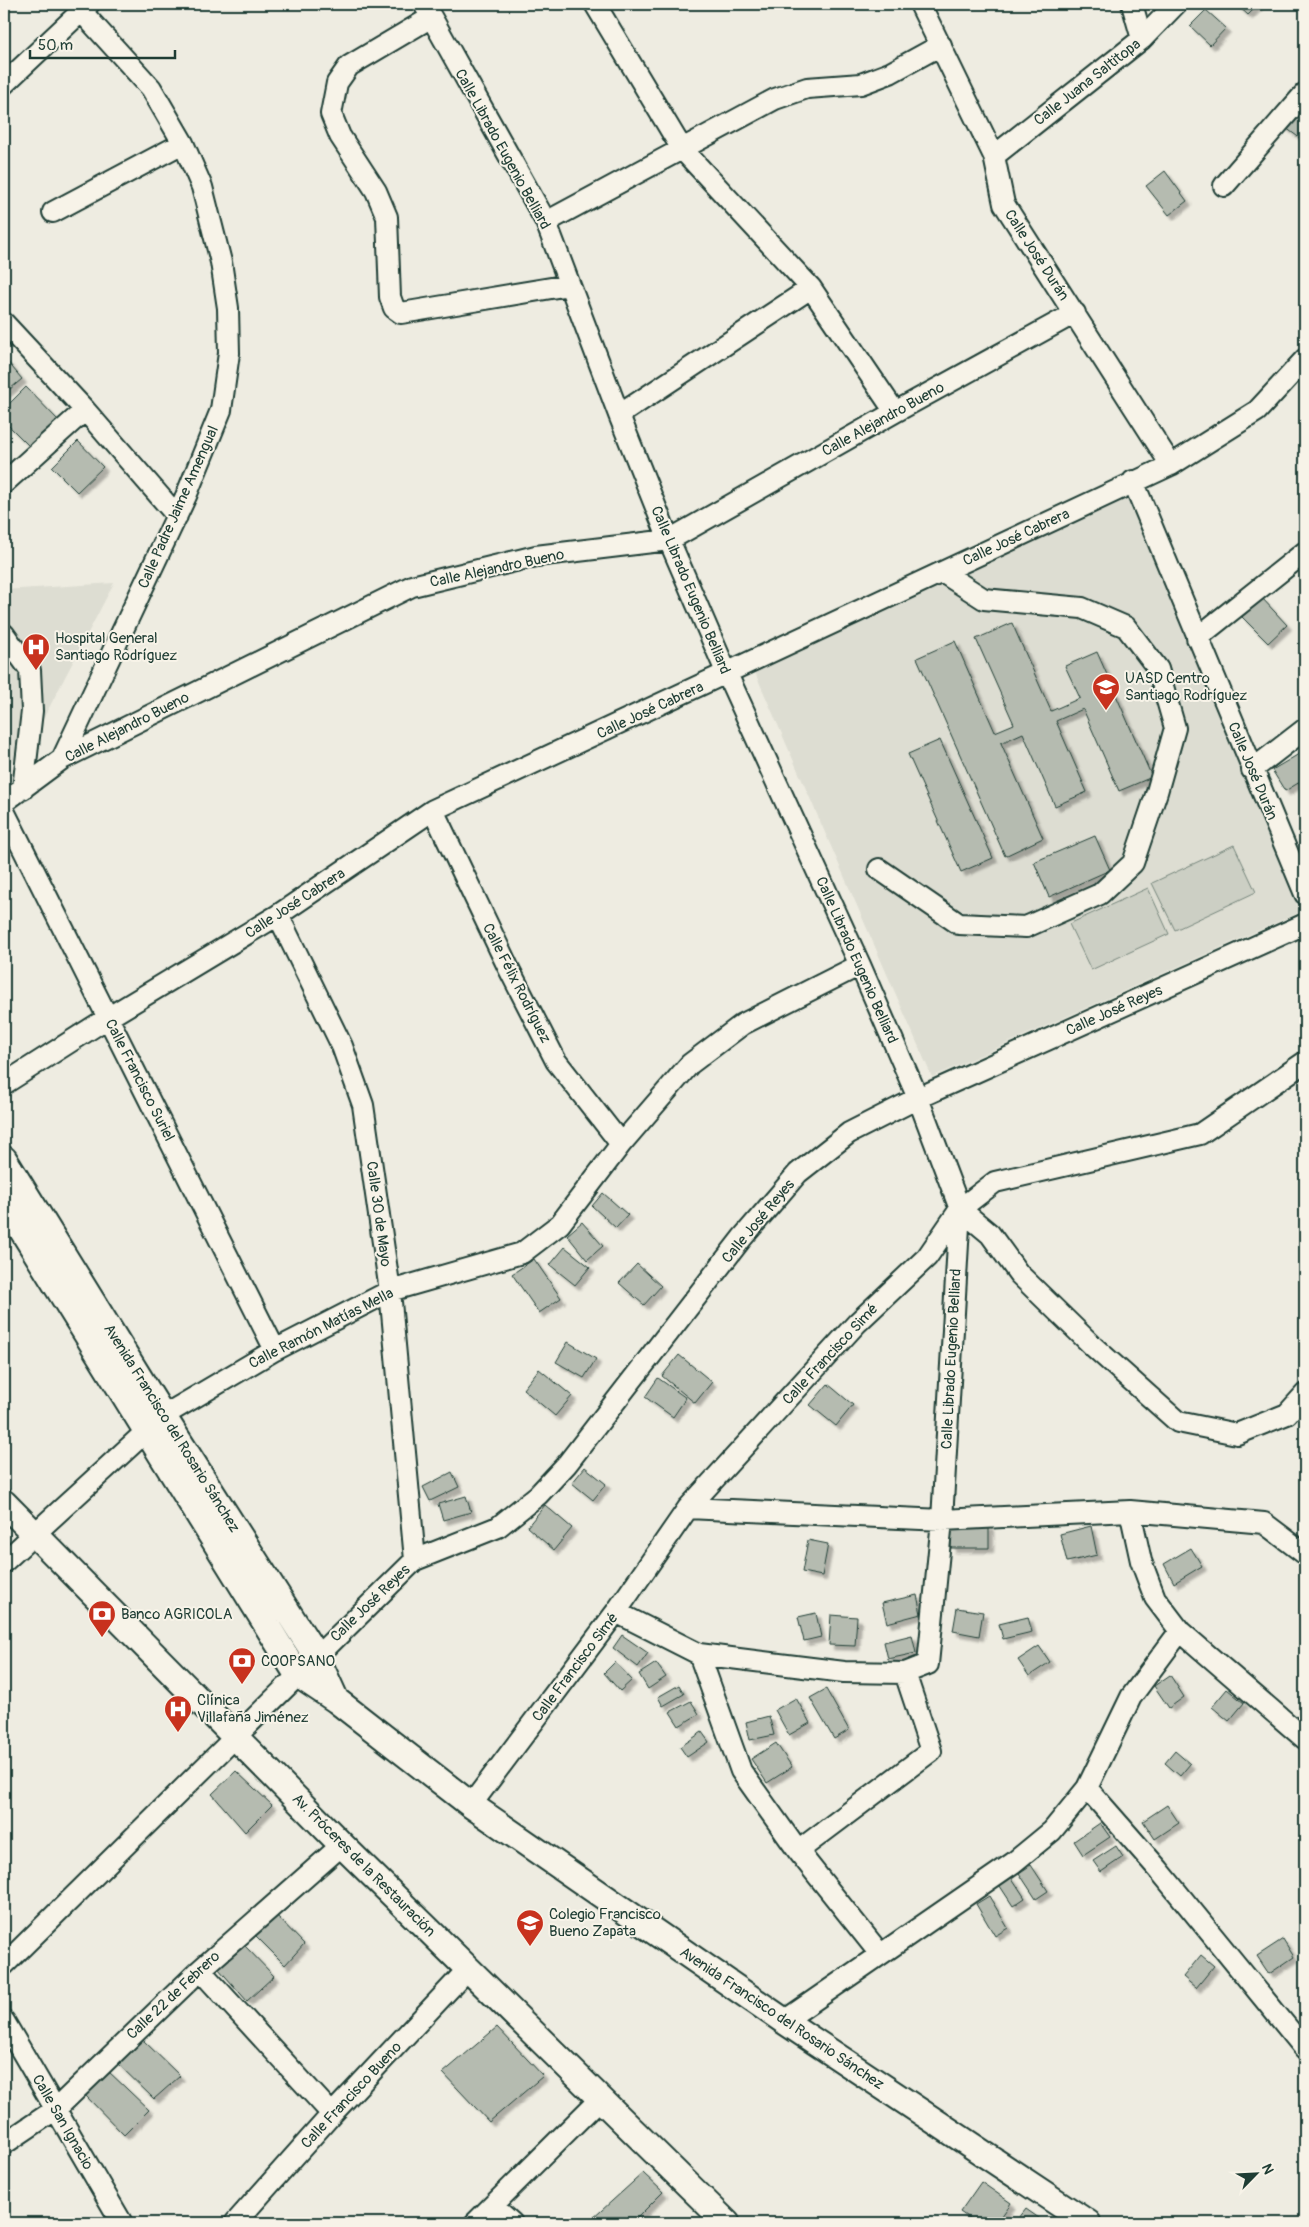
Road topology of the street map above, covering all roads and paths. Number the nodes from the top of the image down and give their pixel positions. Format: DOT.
graph roads {
  1 [pos="595,4"];
  2 [pos="920,4"];
  3 [pos="1132,4"];
  4 [pos="1176,4"];
  5 [pos="85,7"];
  6 [pos="427,11"];
  7 [pos="1142,39"];
  8 [pos="941,45"];
  9 [pos="4,84"];
  10 [pos="1305,93"];
  11 [pos="183,143"];
  12 [pos="682,149"];
  13 [pos="994,156"];
  14 [pos="1224,186"];
  15 [pos="53,212"];
  16 [pos="546,222"];
  17 [pos="569,284"];
  18 [pos="812,288"];
  19 [pos="1075,313"];
  20 [pos="4,323"];
  21 [pos="1305,360"];
  22 [pos="85,410"];
  23 [pos="895,412"];
  24 [pos="619,415"];
  25 [pos="1171,465"];
  26 [pos="4,482"];
  27 [pos="1133,482"];
  28 [pos="177,516"];
  29 [pos="669,540"];
  30 [pos="1305,552"];
  31 [pos="942,572"];
  32 [pos="4,634"];
  33 [pos="1197,638"];
  34 [pos="727,674"];
  35 [pos="1305,729"];
  36 [pos="62,759"];
  37 [pos="1252,770"];
  38 [pos="23,789"];
  39 [pos="4,802"];
  40 [pos="433,810"];
  41 [pos="4,811"];
  42 [pos="879,869"];
  43 [pos="1305,894"];
  44 [pos="278,915"];
  45 [pos="1305,924"];
  46 [pos="860,965"];
  47 [pos="109,1017"];
  48 [pos="1305,1062"];
  49 [pos="4,1084"];
  50 [pos="918,1098"];
  51 [pos="621,1144"];
  52 [pos="4,1159"];
  53 [pos="4,1202"];
  54 [pos="960,1209"];
  55 [pos="390,1291"];
  56 [pos="275,1350"];
  57 [pos="1305,1394"];
  58 [pos="154,1424"];
  59 [pos="4,1503"];
  60 [pos="688,1508"];
  61 [pos="1130,1511"];
  62 [pos="942,1520"];
  63 [pos="34,1534"];
  64 [pos="1305,1554"];
  65 [pos="415,1560"];
  66 [pos="4,1562"];
  67 [pos="616,1612"];
  68 [pos="1180,1631"];
  69 [pos="699,1654"];
  70 [pos="316,1656"];
  71 [pos="905,1673"];
  72 [pos="297,1674"];
  73 [pos="336,1700"];
  74 [pos="237,1736"];
  75 [pos="1305,1740"];
  76 [pos="1087,1788"];
  77 [pos="471,1805"];
  78 [pos="342,1844"];
  79 [pos="798,1851"];
  80 [pos="880,1954"];
  81 [pos="4,1965"];
  82 [pos="469,1968"];
  83 [pos="200,1970"];
  84 [pos="4,2021"];
  85 [pos="784,2021"];
  86 [pos="1305,2049"];
  87 [pos="601,2098"];
  88 [pos="56,2109"];
  89 [pos="332,2114"];
  90 [pos="4,2144"];
  91 [pos="493,2206"];
  92 [pos="122,2223"];
  93 [pos="235,2223"];
  94 [pos="475,2223"];
  95 [pos="512,2223"];
  96 [pos="727,2223"];
  97 [pos="1088,2223"];
  1 -- 12 [label="street"];
  2 -- 8 [label="street, Calle José Durán"];
  3 -- 7 [label="street"];
  4 -- 7 [label="street, Calle Juana Saltitopa"];
  5 -- 9 [label="street"];
  5 -- 11 [label="street, Calle Padre Jaime Amengual"];
  6 -- 16 [label="street, Calle Librado Eugenio Belliard"];
  6 -- 17 [label="street"];
  7 -- 13 [label="street, Calle Juana Saltitopa"];
  8 -- 12 [label="street"];
  8 -- 13 [label="street, Calle José Durán"];
  10 -- 14 [label="street"];
  11 -- 15 [label="street"];
  11 -- 28 [label="street, Calle Padre Jaime Amengual"];
  12 -- 16 [label="street"];
  12 -- 18 [label="street"];
  13 -- 19 [label="street, Calle José Durán"];
  16 -- 17 [label="street, Calle Librado Eugenio Belliard"];
  17 -- 24 [label="street, Calle Librado Eugenio Belliard"];
  18 -- 23 [label="street"];
  18 -- 24 [label="street"];
  19 -- 23 [label="street, Calle Alejandro Bueno"];
  19 -- 25 [label="street, Calle José Durán"];
  20 -- 22 [label="street"];
  21 -- 25 [label="street, Calle José Cabrera"];
  22 -- 26 [label="street"];
  22 -- 28 [label="street"];
  23 -- 29 [label="street, Calle Alejandro Bueno"];
  24 -- 29 [label="street, Calle Librado Eugenio Belliard"];
  25 -- 27 [label="street, Calle José Cabrera"];
  27 -- 31 [label="street, Calle José Cabrera"];
  27 -- 33 [label="street, Calle José Durán"];
  28 -- 36 [label="street, Calle Padre Jaime Amengual"];
  29 -- 34 [label="street, Calle Librado Eugenio Belliard"];
  29 -- 36 [label="street, Calle Alejandro Bueno"];
  30 -- 33 [label="street"];
  31 -- 34 [label="street, Calle José Cabrera"];
  31 -- 42 [label="street"];
  32 -- 38 [label="street"];
  33 -- 37 [label="street, Calle José Durán"];
  34 -- 40 [label="street, Calle José Cabrera"];
  34 -- 46 [label="street, Calle Librado Eugenio Belliard"];
  35 -- 37 [label="street"];
  36 -- 38 [label="street, Calle Alejandro Bueno"];
  37 -- 43 [label="street, Calle José Durán"];
  38 -- 39 [label="street, Calle Alejandro Bueno"];
  40 -- 44 [label="street, Calle José Cabrera"];
  40 -- 51 [label="street, Calle Félix Rodríguez"];
  41 -- 47 [label="street, Calle Francisco Suriel"];
  44 -- 47 [label="street, Calle José Cabrera"];
  44 -- 55 [label="street, Calle 30 de Mayo"];
  45 -- 50 [label="street, Calle José Reyes"];
  46 -- 50 [label="street, Calle Librado Eugenio Belliard"];
  46 -- 51 [label="street, Calle Ramón Matías Mella"];
  47 -- 49 [label="street, Calle José Cabrera"];
  47 -- 56 [label="street, Calle Francisco Suriel"];
  48 -- 54 [label="street, Calle Francisco Simé"];
  50 -- 54 [label="street, Calle Librado Eugenio Belliard"];
  50 -- 65 [label="street, Calle José Reyes"];
  51 -- 55 [label="street, Calle Ramón Matías Mella"];
  52 -- 58 [label="main road, Avenida Francisco del Rosario Sánchez"];
  53 -- 58 [label="main road, Avenida Francisco del Rosario Sánchez"];
  54 -- 57 [label="street"];
  54 -- 60 [label="street, Calle Francisco Simé"];
  54 -- 62 [label="street, Calle Librado Eugenio Belliard"];
  55 -- 56 [label="street, Calle Ramón Matías Mella"];
  55 -- 65 [label="street, Calle 30 de Mayo"];
  56 -- 58 [label="street, Calle Ramón Matías Mella"];
  58 -- 63 [label="street, Calle Ramón Matías Mella"];
  58 -- 70 [label="main road, Avenida Francisco del Rosario Sánchez"];
  58 -- 72 [label="main road, Avenida Francisco del Rosario Sánchez"];
  59 -- 63 [label="main road, Av. Próceres de la Restauración"];
  60 -- 62 [label="street"];
  60 -- 67 [label="street, Calle Francisco Simé"];
  61 -- 62 [label="street"];
  61 -- 64 [label="street"];
  61 -- 68 [label="street"];
  62 -- 71 [label="street, Calle Librado Eugenio Belliard"];
  63 -- 66 [label="street, Calle Ramón Matías Mella"];
  63 -- 74 [label="main road, Av. Próceres de la Restauración"];
  65 -- 70 [label="street, Calle José Reyes"];
  67 -- 69 [label="street, Calle Librado Eugenio Belliard"];
  67 -- 77 [label="street, Calle Francisco Simé"];
  68 -- 75 [label="street"];
  68 -- 76 [label="street"];
  69 -- 71 [label="street, Calle Librado Eugenio Belliard"];
  69 -- 79 [label="street"];
  70 -- 72 [label="street, Calle José Reyes"];
  70 -- 73 [label="main road, Avenida Francisco del Rosario Sánchez"];
  71 -- 79 [label="street"];
  72 -- 73 [label="main road, Avenida Francisco del Rosario Sánchez"];
  72 -- 74 [label="street, Calle José Reyes"];
  73 -- 77 [label="main road, Avenida Francisco del Rosario Sánchez"];
  74 -- 78 [label="main road, Av. Próceres de la Restauración"];
  74 -- 81 [label="street, Calle José Reyes"];
  76 -- 80 [label="street"];
  76 -- 86 [label="street"];
  77 -- 85 [label="main road, Avenida Francisco del Rosario Sánchez"];
  78 -- 82 [label="main road, Av. Próceres de la Restauración"];
  78 -- 83 [label="street, Calle 22 de Febrero"];
  79 -- 80 [label="street"];
  80 -- 85 [label="street"];
  82 -- 87 [label="main road, Av. Próceres de la Restauración"];
  82 -- 89 [label="street, Calle Francisco Bueno"];
  83 -- 88 [label="street, Calle 22 de Febrero"];
  83 -- 89 [label="street"];
  84 -- 88 [label="street, Calle San Ignacio"];
  85 -- 97 [label="main road, Avenida Francisco del Rosario Sánchez"];
  87 -- 91 [label="street"];
  87 -- 96 [label="main road, Av. Próceres de la Restauración"];
  88 -- 90 [label="street, Calle 22 de Febrero"];
  88 -- 92 [label="street, Calle San Ignacio"];
  89 -- 93 [label="street, Calle Francisco Bueno"];
  91 -- 94 [label="street"];
  91 -- 95 [label="street"];
}
